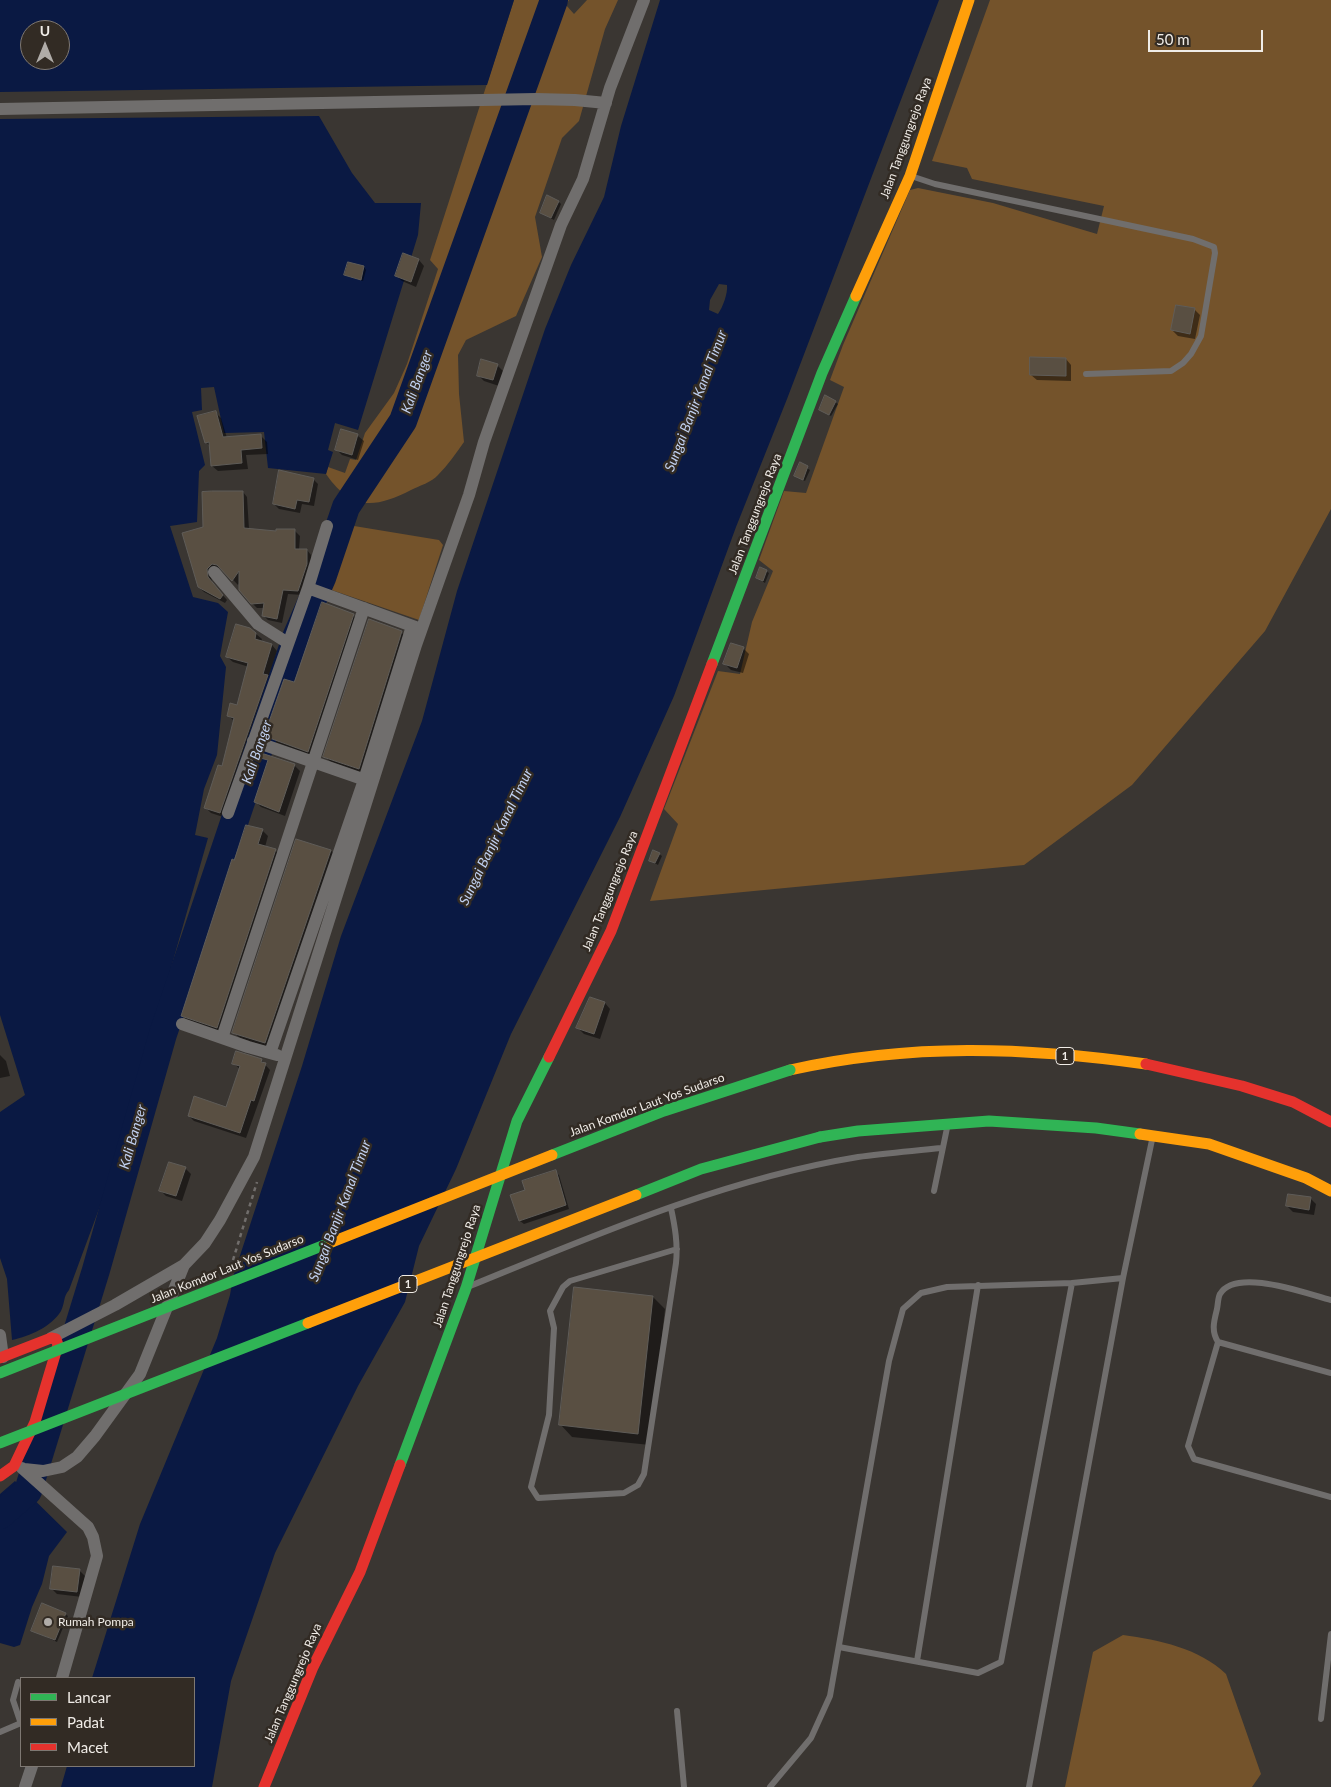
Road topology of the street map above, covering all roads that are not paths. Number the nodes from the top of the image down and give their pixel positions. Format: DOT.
graph roads {
  1 [pos="644,0"];
  2 [pos="969,0"];
  3 [pos="606,103"];
  4 [pos="0,109"];
  5 [pos="910,176"];
  6 [pos="1086,374"];
  7 [pos="327,526"];
  8 [pos="214,572"];
  9 [pos="308,588"];
  10 [pos="364,608"];
  11 [pos="416,628"];
  12 [pos="288,643"];
  13 [pos="253,741"];
  14 [pos="313,762"];
  15 [pos="369,781"];
  16 [pos="228,813"];
  17 [pos="182,1024"];
  18 [pos="222,1038"];
  19 [pos="270,1053"];
  20 [pos="286,1057"];
  21 [pos="1331,1122"];
  22 [pos="948,1124"];
  23 [pos="1152,1136"];
  24 [pos="942,1148"];
  25 [pos="1331,1190"];
  26 [pos="934,1191"];
  27 [pos="670,1208"];
  28 [pos="677,1249"];
  29 [pos="184,1264"];
  30 [pos="1124,1278"];
  31 [pos="1072,1283"];
  32 [pos="978,1285"];
  33 [pos="466,1288"];
  34 [pos="1331,1300"];
  35 [pos="0,1335"];
  36 [pos="51,1338"];
  37 [pos="1218,1342"];
  38 [pos="2,1357"];
  39 [pos="0,1373"];
  40 [pos="1331,1373"];
  41 [pos="0,1443"];
  42 [pos="23,1469"];
  43 [pos="0,1476"];
  44 [pos="1331,1497"];
  45 [pos="1331,1634"];
  46 [pos="839,1647"];
  47 [pos="917,1661"];
  48 [pos="62,1677"];
  49 [pos="18,1682"];
  50 [pos="677,1711"];
  51 [pos="1321,1719"];
  52 [pos="20,1720"];
  53 [pos="20,1723"];
  54 [pos="0,1732"];
  55 [pos="32,1767"];
  56 [pos="26,1787"];
  57 [pos="264,1787"];
  58 [pos="684,1787"];
  59 [pos="770,1787"];
  60 [pos="1029,1787"];
  1 -- 3 [label="street"];
  2 -- 5 [label="main road, Jalan Tanggungrejo Raya"];
  3 -- 4 [label="street"];
  3 -- 11 [label="street"];
  5 -- 6 [label="lane"];
  5 -- 33 [label="main road, Jalan Tanggungrejo Raya"];
  7 -- 9 [label="street"];
  8 -- 12 [label="street"];
  9 -- 10 [label="street"];
  9 -- 12 [label="street"];
  10 -- 11 [label="street"];
  10 -- 14 [label="street"];
  11 -- 15 [label="street"];
  12 -- 13 [label="street"];
  13 -- 14 [label="street"];
  13 -- 16 [label="street"];
  14 -- 15 [label="street"];
  14 -- 18 [label="street"];
  15 -- 19 [label="street"];
  15 -- 20 [label="street"];
  17 -- 18 [label="street"];
  18 -- 19 [label="street"];
  19 -- 20 [label="street"];
  20 -- 29 [label="street"];
  21 -- 39 [label="main road, Jalan Komdor Laut Yos Sudarso / 1, bridge"];
  22 -- 23 [label="main road, 1"];
  22 -- 24 [label="lane"];
  22 -- 41 [label="main road, 1, bridge"];
  23 -- 25 [label="main road, 1"];
  23 -- 30 [label="lane"];
  24 -- 26 [label="lane"];
  24 -- 27 [label="lane"];
  27 -- 28 [label="lane"];
  27 -- 33 [label="lane"];
  28 -- 28 [label="lane"];
  29 -- 36 [label="street"];
  29 -- 42 [label="street"];
  30 -- 31 [label="lane"];
  30 -- 60 [label="lane"];
  31 -- 32 [label="lane"];
  31 -- 47 [label="lane"];
  32 -- 46 [label="lane"];
  32 -- 47 [label="lane"];
  33 -- 57 [label="main road, Jalan Tanggungrejo Raya"];
  34 -- 37 [label="lane"];
  35 -- 38 [label="street"];
  36 -- 38 [label="main road"];
  36 -- 42 [label="main road"];
  37 -- 40 [label="lane"];
  37 -- 44 [label="lane"];
  42 -- 43 [label="main road"];
  42 -- 48 [label="street"];
  45 -- 51 [label="lane"];
  46 -- 47 [label="lane"];
  46 -- 59 [label="lane"];
  49 -- 52 [label="lane"];
  50 -- 58 [label="lane"];
  53 -- 54 [label="lane"];
  55 -- 56 [label="street"];
}
